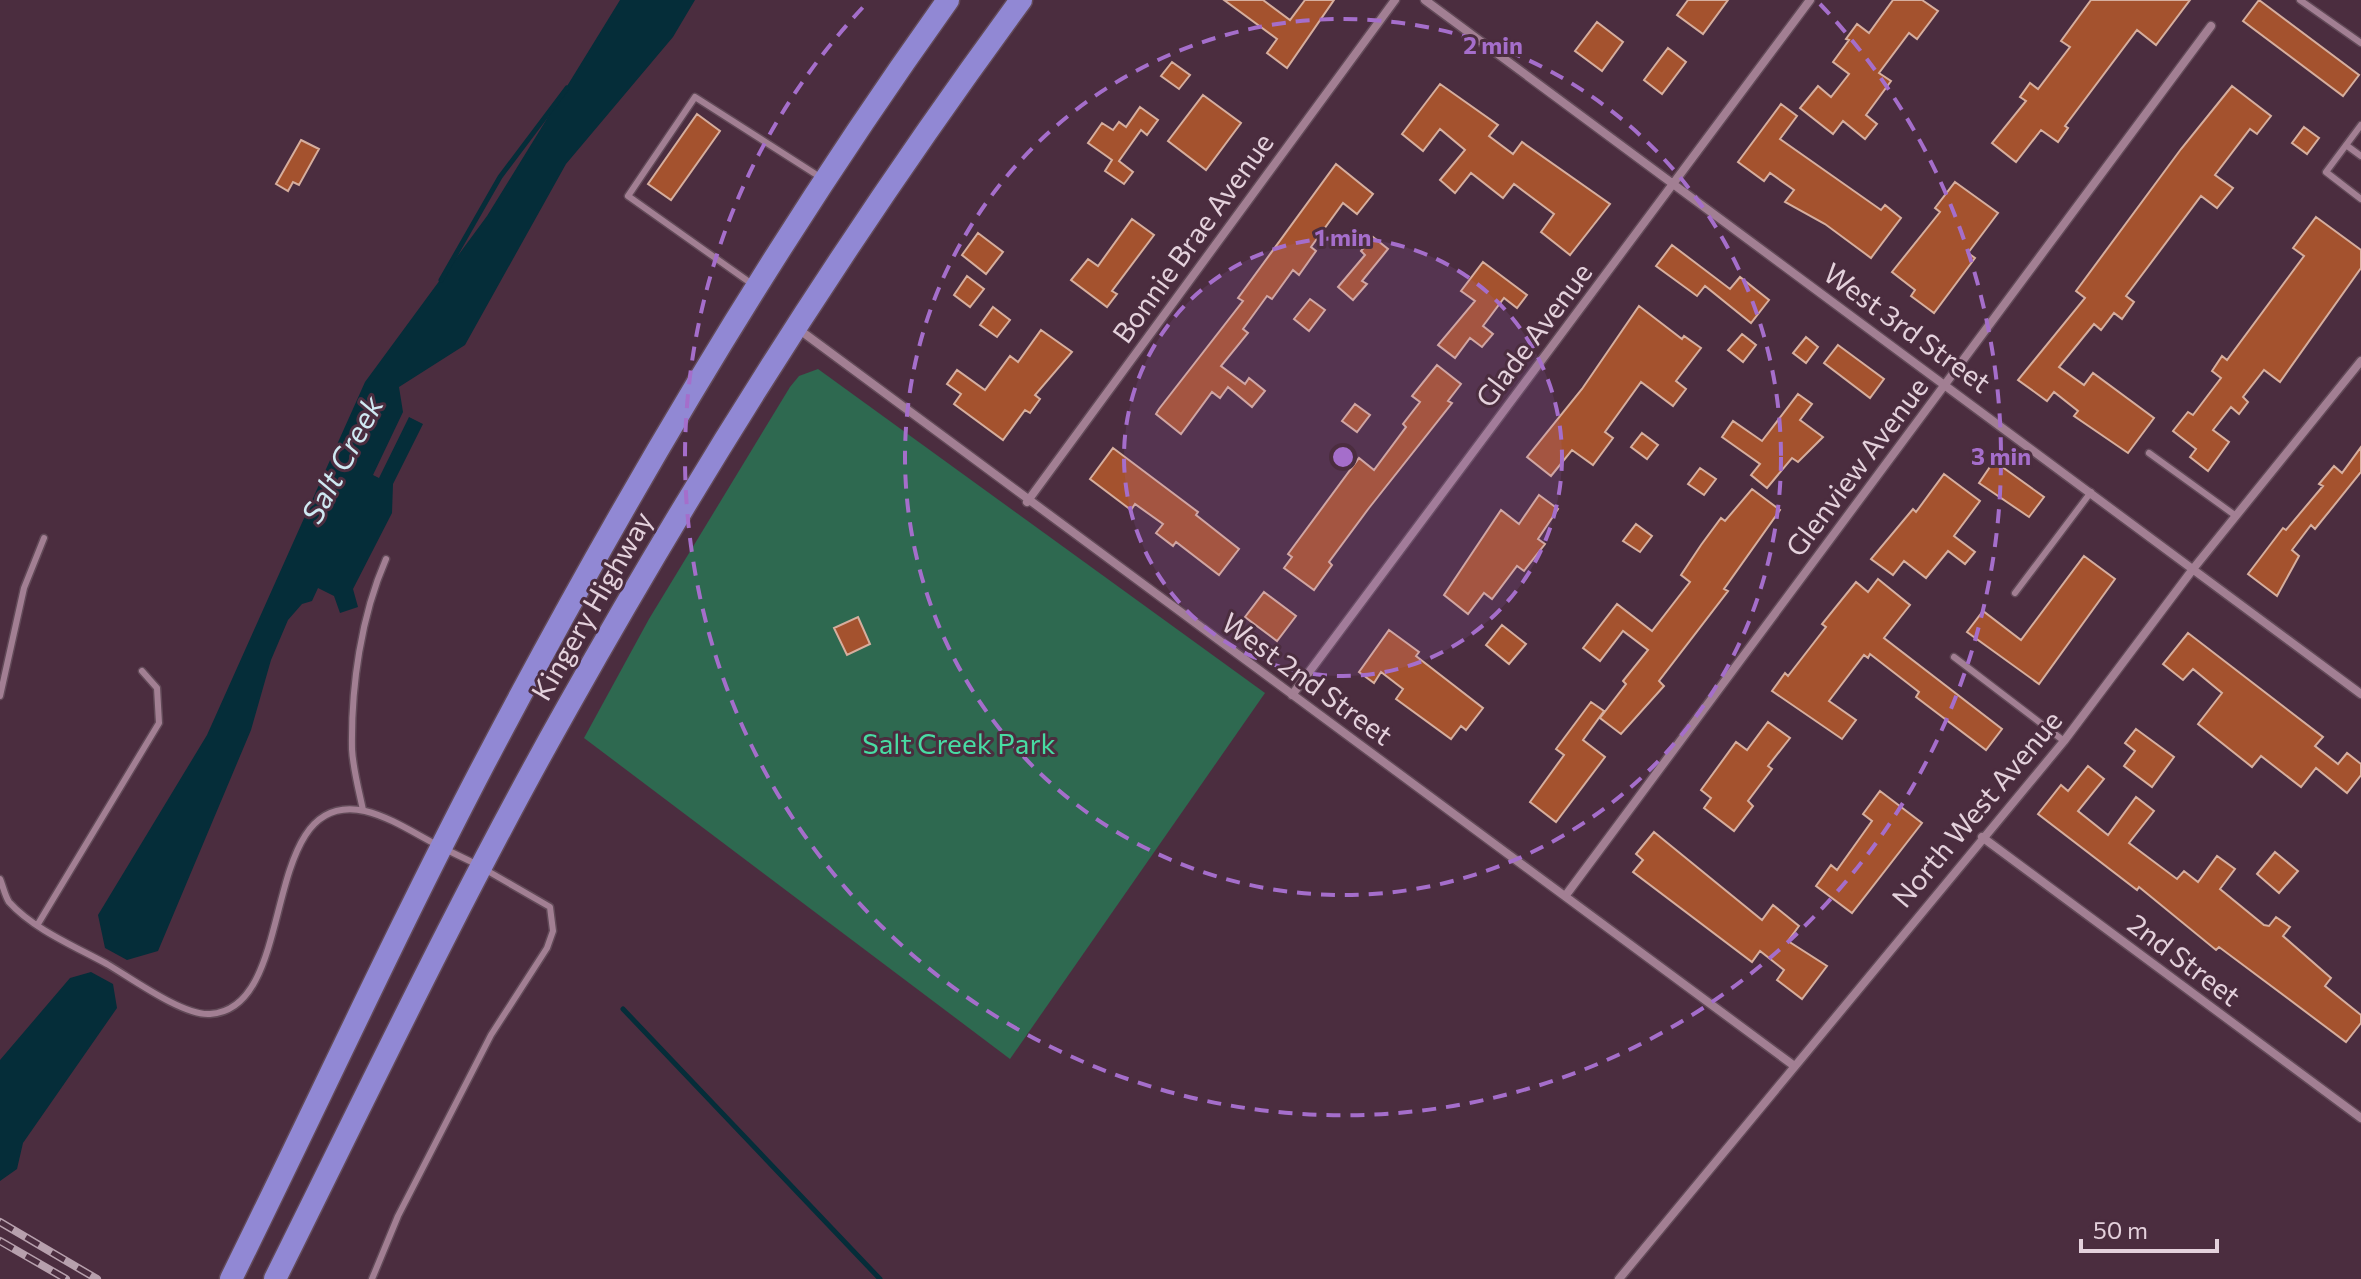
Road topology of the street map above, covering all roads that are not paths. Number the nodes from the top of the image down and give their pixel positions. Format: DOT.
graph roads {
  1 [pos="948,0"];
  2 [pos="1021,0"];
  3 [pos="1395,0"];
  4 [pos="1425,0"];
  5 [pos="1810,0"];
  6 [pos="2300,0"];
  7 [pos="2211,26"];
  8 [pos="2361,43"];
  9 [pos="2361,125"];
  10 [pos="2346,145"];
  11 [pos="2361,156"];
  12 [pos="823,179"];
  13 [pos="1674,184"];
  14 [pos="2361,199"];
  15 [pos="757,287"];
  16 [pos="797,328"];
  17 [pos="2361,361"];
  18 [pos="1946,385"];
  19 [pos="2149,453"];
  20 [pos="2091,492"];
  21 [pos="1027,502"];
  22 [pos="2236,516"];
  23 [pos="44,538"];
  24 [pos="386,559"];
  25 [pos="2193,569"];
  26 [pos="2015,593"];
  27 [pos="1954,657"];
  28 [pos="142,671"];
  29 [pos="2361,694"];
  30 [pos="1292,695"];
  31 [pos="0,696"];
  32 [pos="2064,741"];
  33 [pos="363,810"];
  34 [pos="1982,837"];
  35 [pos="443,848"];
  36 [pos="482,867"];
  37 [pos="0,879"];
  38 [pos="1566,895"];
  39 [pos="38,924"];
  40 [pos="1793,1065"];
  41 [pos="2361,1118"];
  42 [pos="231,1279"];
  43 [pos="275,1279"];
  44 [pos="372,1279"];
  45 [pos="1619,1279"];
  1 -- 12 [label="highway, Kingery Highway"];
  2 -- 16 [label="highway, Kingery Highway"];
  3 -- 21 [label="street, Bonnie Brae Avenue"];
  4 -- 13 [label="street, West 3rd Street"];
  5 -- 13 [label="street, Glade Avenue"];
  6 -- 8 [label="lane"];
  7 -- 18 [label="street, Glenview Avenue"];
  9 -- 10 [label="lane"];
  10 -- 11 [label="lane"];
  10 -- 14 [label="lane"];
  12 -- 15 [label="highway, Kingery Highway"];
  12 -- 15 [label="lane"];
  13 -- 18 [label="street, West 3rd Street"];
  13 -- 30 [label="street, Glade Avenue"];
  15 -- 35 [label="highway, Kingery Highway"];
  16 -- 21 [label="street, West 2nd Street"];
  16 -- 36 [label="highway, Kingery Highway"];
  17 -- 22 [label="street, North West Avenue"];
  18 -- 20 [label="street, West 3rd Street"];
  18 -- 38 [label="street, Glenview Avenue"];
  19 -- 22 [label="lane"];
  20 -- 25 [label="street, West 3rd Street"];
  20 -- 26 [label="lane"];
  21 -- 30 [label="street, West 2nd Street"];
  22 -- 25 [label="street, North West Avenue"];
  23 -- 31 [label="lane"];
  24 -- 33 [label="lane"];
  25 -- 29 [label="street, West 3rd Street"];
  25 -- 32 [label="street, North West Avenue"];
  27 -- 32 [label="lane"];
  28 -- 39 [label="lane"];
  30 -- 38 [label="street, West 2nd Street"];
  32 -- 34 [label="street, North West Avenue"];
  33 -- 35 [label="lane"];
  33 -- 39 [label="lane"];
  34 -- 40 [label="street, North West Avenue"];
  34 -- 41 [label="street, 2nd Street"];
  35 -- 36 [label="lane"];
  35 -- 42 [label="highway, Kingery Highway"];
  36 -- 43 [label="highway, Kingery Highway"];
  36 -- 44 [label="lane"];
  37 -- 39 [label="lane"];
  38 -- 40 [label="street, West 2nd Street"];
  40 -- 45 [label="street, North West Avenue"];
}
